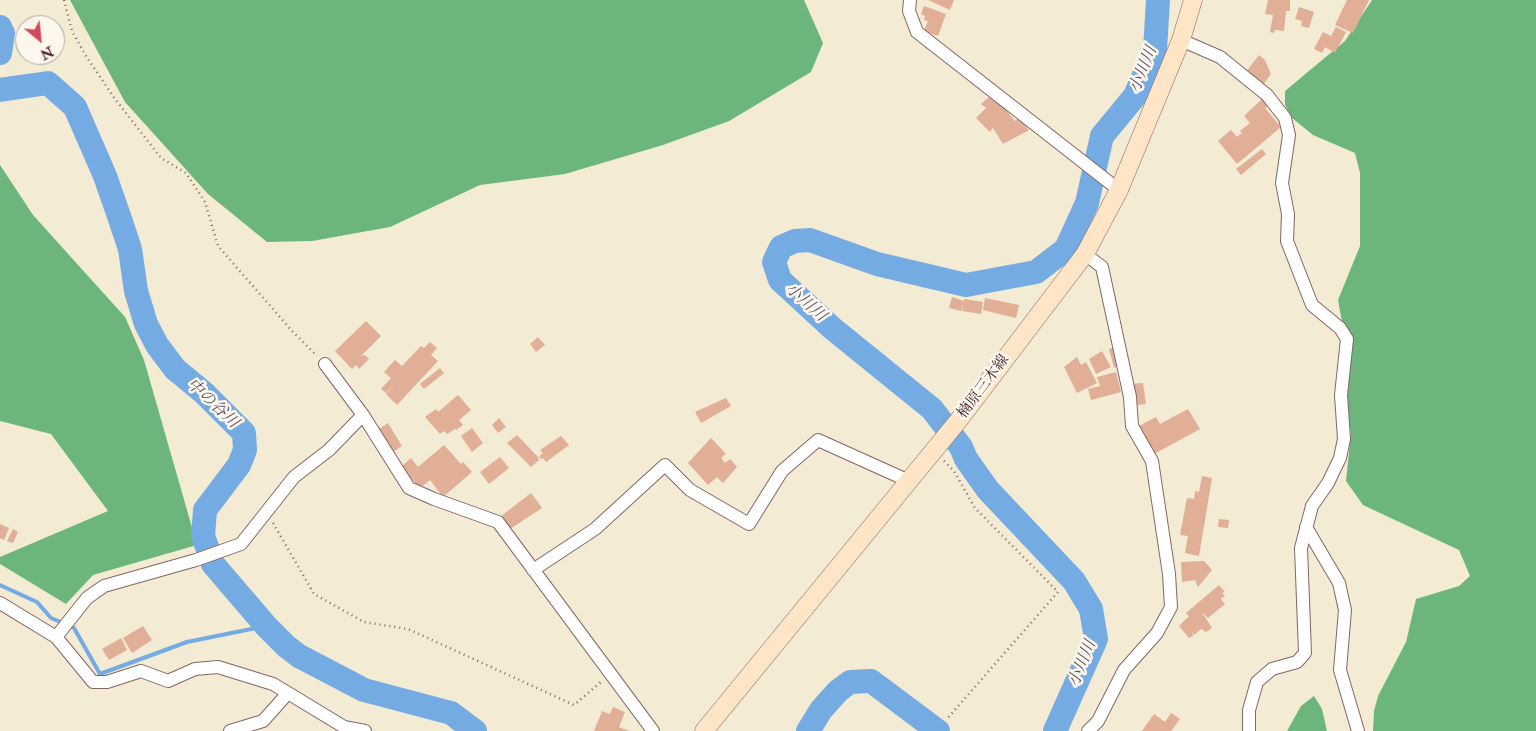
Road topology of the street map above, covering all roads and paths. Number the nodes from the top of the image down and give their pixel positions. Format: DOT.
graph roads {
  1 [pos="64,0"];
  2 [pos="910,0"];
  3 [pos="1193,0"];
  4 [pos="1181,40"];
  5 [pos="1119,190"];
  6 [pos="1085,254"];
  7 [pos="325,364"];
  8 [pos="363,415"];
  9 [pos="934,451"];
  10 [pos="909,481"];
  11 [pos="266,511"];
  12 [pos="1306,527"];
  13 [pos="533,570"];
  14 [pos="0,603"];
  15 [pos="58,635"];
  16 [pos="610,675"];
  17 [pos="288,693"];
  18 [pos="946,720"];
  19 [pos="230,731"];
  20 [pos="365,731"];
  21 [pos="653,731"];
  22 [pos="704,731"];
  23 [pos="1088,731"];
  24 [pos="1249,731"];
  25 [pos="1358,731"];
  1 -- 7 [label="path"];
  2 -- 5 [label="street"];
  3 -- 4 [label="main road, 楠原三木線"];
  4 -- 5 [label="main road, 楠原三木線"];
  4 -- 12 [label="street"];
  5 -- 6 [label="main road, 楠原三木線"];
  6 -- 9 [label="main road, 楠原三木線"];
  6 -- 23 [label="street"];
  7 -- 8 [label="street"];
  8 -- 11 [label="street"];
  8 -- 13 [label="street"];
  9 -- 10 [label="main road, 楠原三木線"];
  9 -- 18 [label="path"];
  10 -- 13 [label="street"];
  10 -- 22 [label="main road, 楠原三木線"];
  11 -- 15 [label="street"];
  11 -- 16 [label="path"];
  12 -- 24 [label="street"];
  12 -- 25 [label="street"];
  13 -- 16 [label="street"];
  14 -- 15 [label="street"];
  15 -- 17 [label="street"];
  16 -- 21 [label="street"];
  17 -- 19 [label="street"];
  17 -- 20 [label="street"];
}
